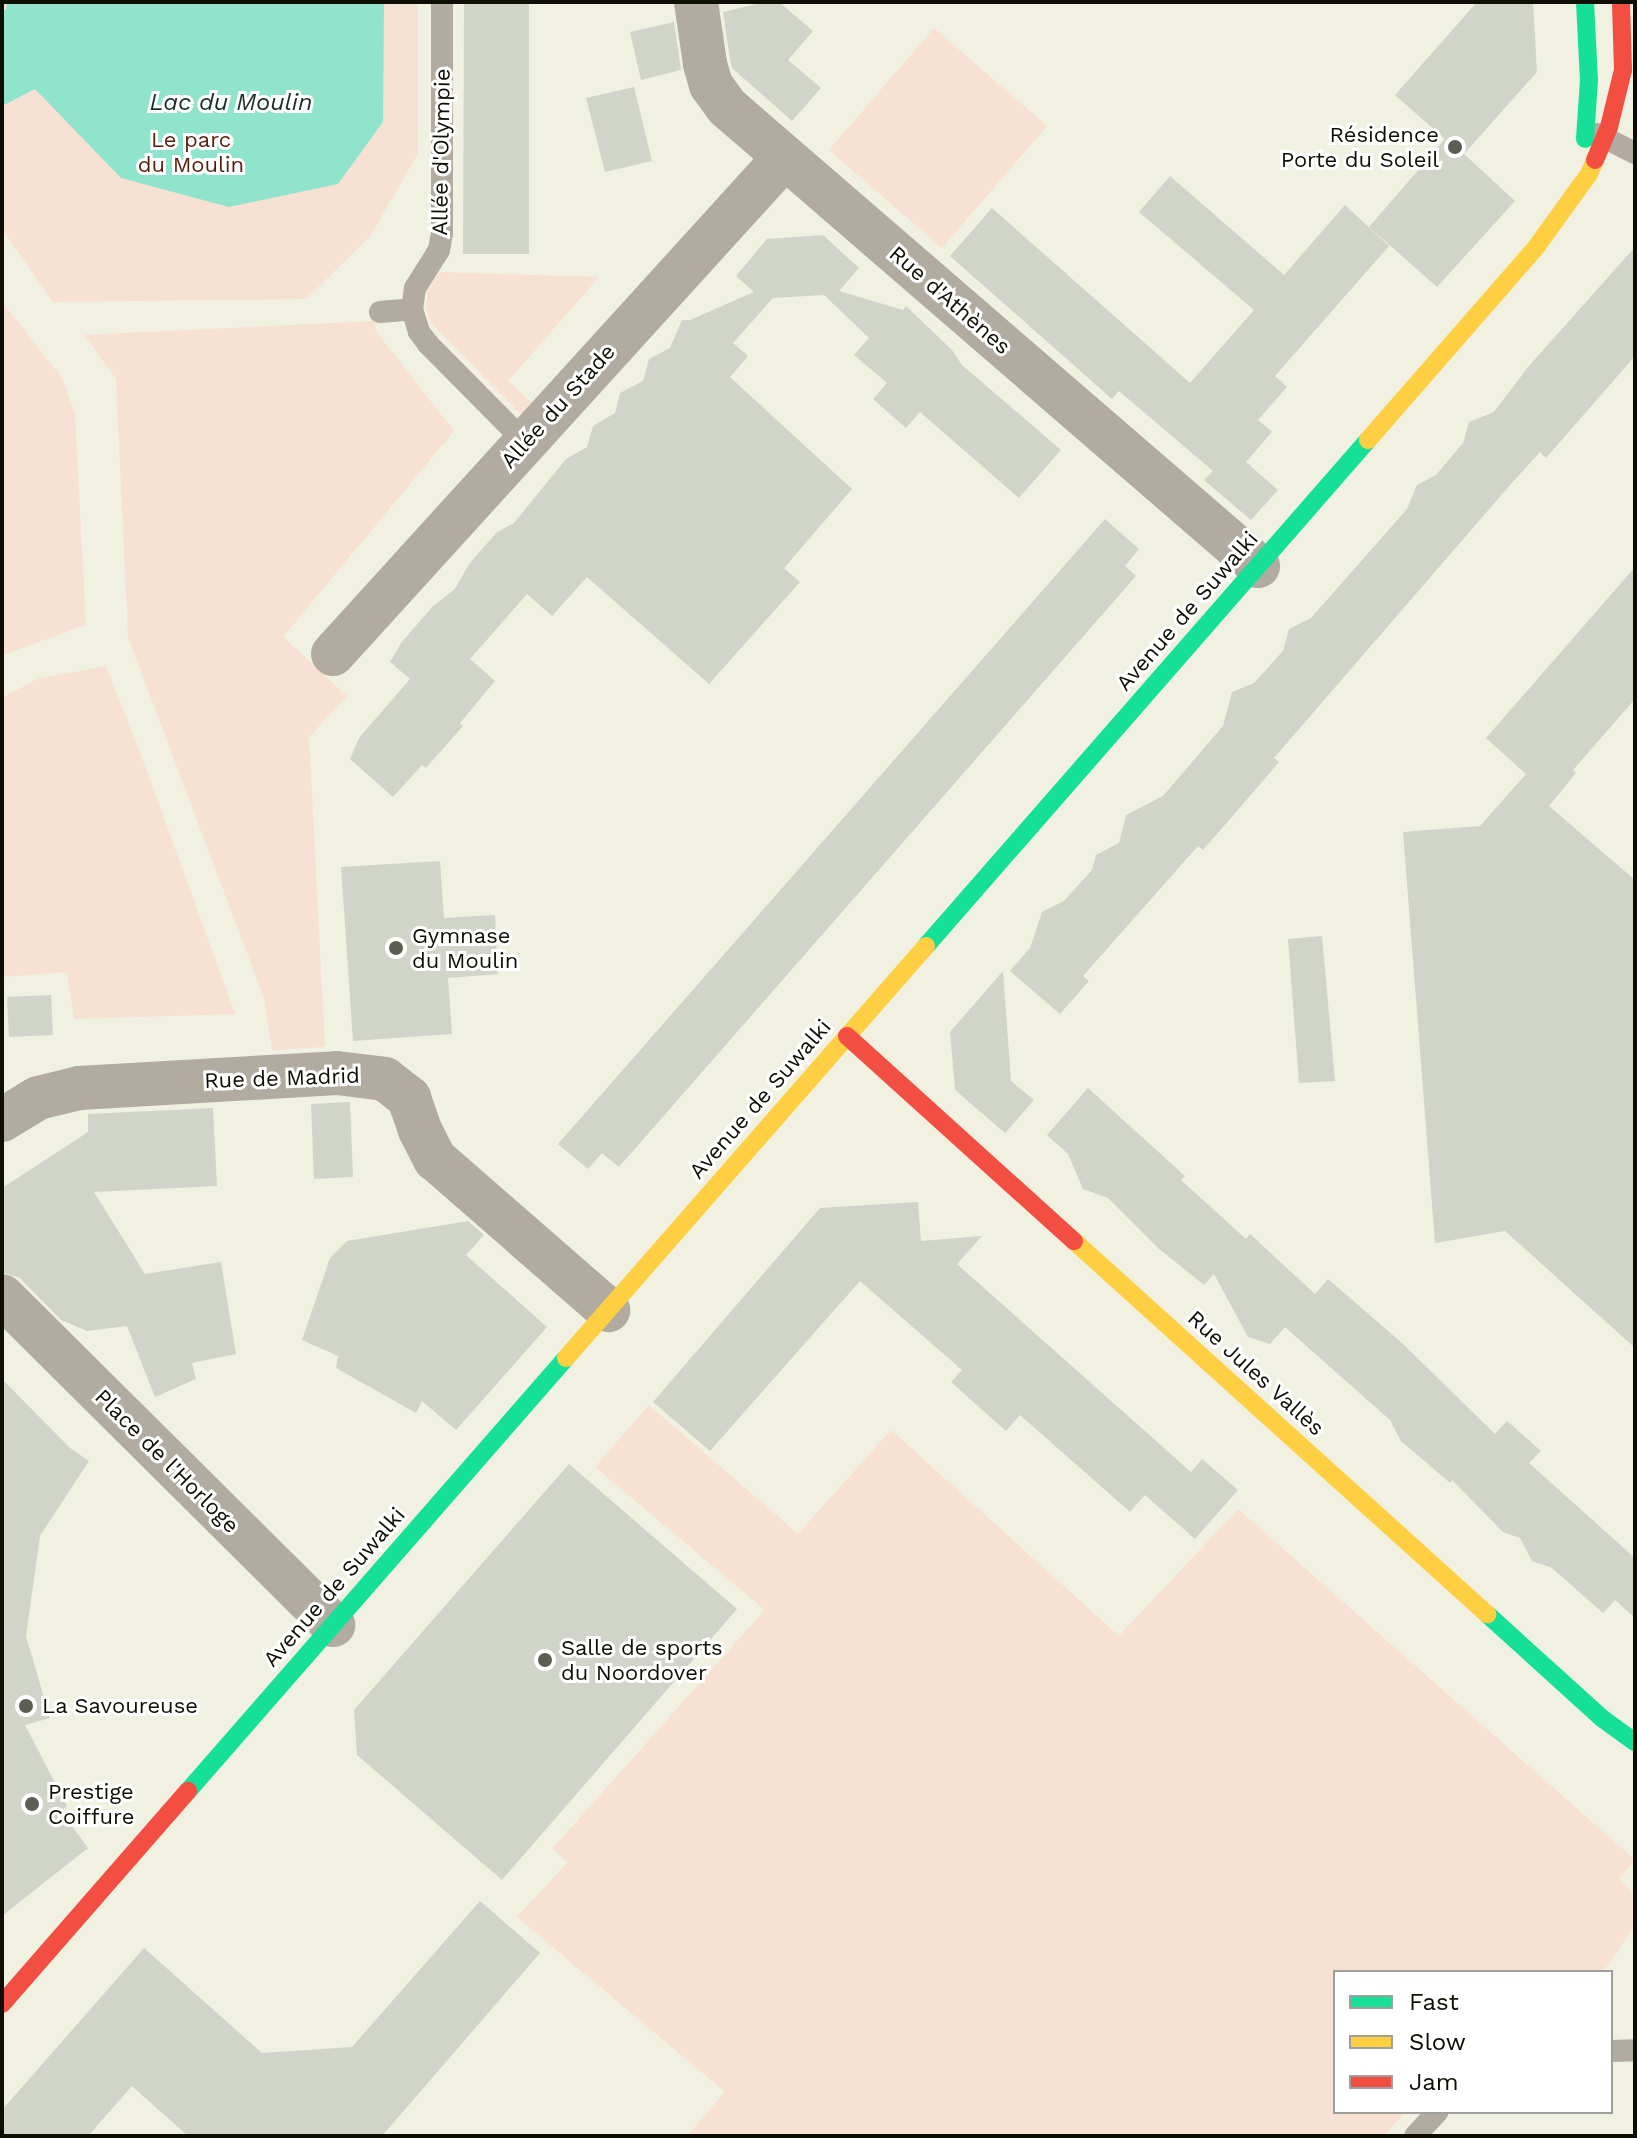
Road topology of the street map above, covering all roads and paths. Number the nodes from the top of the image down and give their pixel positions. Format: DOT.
graph roads {
  1 [pos="442,2"];
  2 [pos="696,2"];
  3 [pos="1585,2"];
  4 [pos="1621,2"];
  5 [pos="1596,134"];
  6 [pos="1635,153"];
  7 [pos="784,158"];
  8 [pos="412,309"];
  9 [pos="380,312"];
  10 [pos="525,442"];
  11 [pos="1258,566"];
  12 [pos="333,654"];
  13 [pos="847,1036"];
  14 [pos="2,1120"];
  15 [pos="2,1296"];
  16 [pos="608,1310"];
  17 [pos="333,1625"];
  18 [pos="1635,1742"];
  19 [pos="2,2004"];
  20 [pos="1635,2050"];
  21 [pos="1613,2051"];
  22 [pos="1435,2114"];
  23 [pos="1415,2136"];
  1 -- 8 [label="lane, Allée d'Olympie"];
  2 -- 7 [label="street, Rue d'Athènes"];
  3 -- 5 [label="street, Avenue de Suwalki"];
  4 -- 5 [label="street, Avenue de Suwalki"];
  5 -- 6 [label="lane"];
  5 -- 11 [label="street, Avenue de Suwalki"];
  7 -- 10 [label="street, Allée du Stade"];
  7 -- 11 [label="street, Rue d'Athènes"];
  8 -- 9 [label="lane"];
  8 -- 10 [label="lane"];
  10 -- 12 [label="street, Allée du Stade"];
  11 -- 13 [label="street, Avenue de Suwalki"];
  13 -- 16 [label="street, Avenue de Suwalki"];
  13 -- 18 [label="street, Rue Jules Vallès"];
  14 -- 16 [label="street, Rue de Madrid"];
  15 -- 17 [label="street, Place de l'Horloge"];
  16 -- 17 [label="street, Avenue de Suwalki"];
  17 -- 19 [label="street, Avenue de Suwalki"];
  20 -- 21 [label="lane"];
  22 -- 23 [label="lane"];
}
